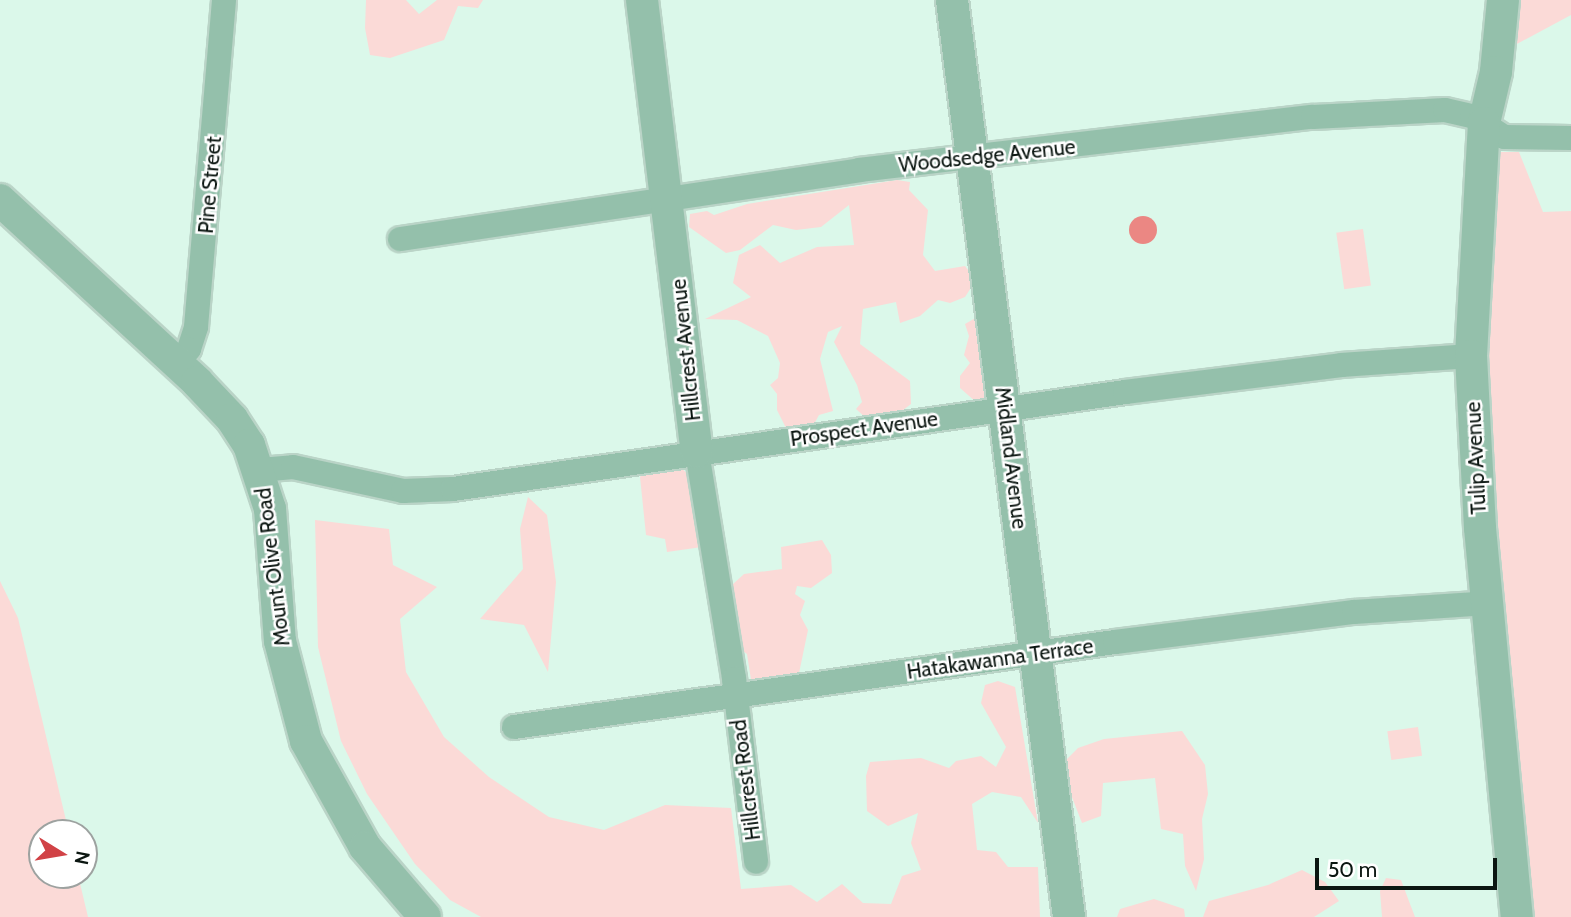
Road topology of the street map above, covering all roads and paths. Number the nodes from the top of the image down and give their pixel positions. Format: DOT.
graph roads {
  1 [pos="224,0"];
  2 [pos="642,0"];
  3 [pos="952,0"];
  4 [pos="1503,0"];
  5 [pos="1484,123"];
  6 [pos="1571,138"];
  7 [pos="972,158"];
  8 [pos="668,199"];
  9 [pos="0,200"];
  10 [pos="400,239"];
  11 [pos="1471,356"];
  12 [pos="176,363"];
  13 [pos="1006,409"];
  14 [pos="698,452"];
  15 [pos="260,470"];
  16 [pos="1488,603"];
  17 [pos="1035,654"];
  18 [pos="736,699"];
  19 [pos="514,727"];
  20 [pos="756,862"];
  21 [pos="425,917"];
  22 [pos="1069,917"];
  23 [pos="1517,917"];
  1 -- 12 [label="street, Pine Street"];
  2 -- 8 [label="street, Hillcrest Avenue"];
  3 -- 7 [label="street, Midland Avenue"];
  4 -- 5 [label="street, Tulip Avenue"];
  5 -- 6 [label="street, Woodsedge Avenue"];
  5 -- 7 [label="street, Woodsedge Avenue"];
  5 -- 11 [label="street, Tulip Avenue"];
  7 -- 8 [label="street, Woodsedge Avenue"];
  7 -- 13 [label="street, Midland Avenue"];
  8 -- 10 [label="street, Woodsedge Avenue"];
  8 -- 14 [label="street, Hillcrest Avenue"];
  9 -- 12 [label="street, Mount Olive Road"];
  11 -- 13 [label="street, Prospect Avenue"];
  11 -- 16 [label="street, Tulip Avenue"];
  12 -- 15 [label="street, Mount Olive Road"];
  13 -- 14 [label="street, Prospect Avenue"];
  13 -- 17 [label="street, Midland Avenue"];
  14 -- 15 [label="street, Prospect Avenue"];
  14 -- 18 [label="street, Hillcrest Avenue"];
  15 -- 21 [label="street, Mount Olive Road"];
  16 -- 17 [label="street, Hatakawanna Terrace"];
  16 -- 23 [label="street, Tulip Avenue"];
  17 -- 18 [label="street, Hatakawanna Terrace"];
  17 -- 22 [label="street, Midland Avenue"];
  18 -- 19 [label="street, Hatakawanna Terrace"];
  18 -- 20 [label="street, Hillcrest Road"];
}
